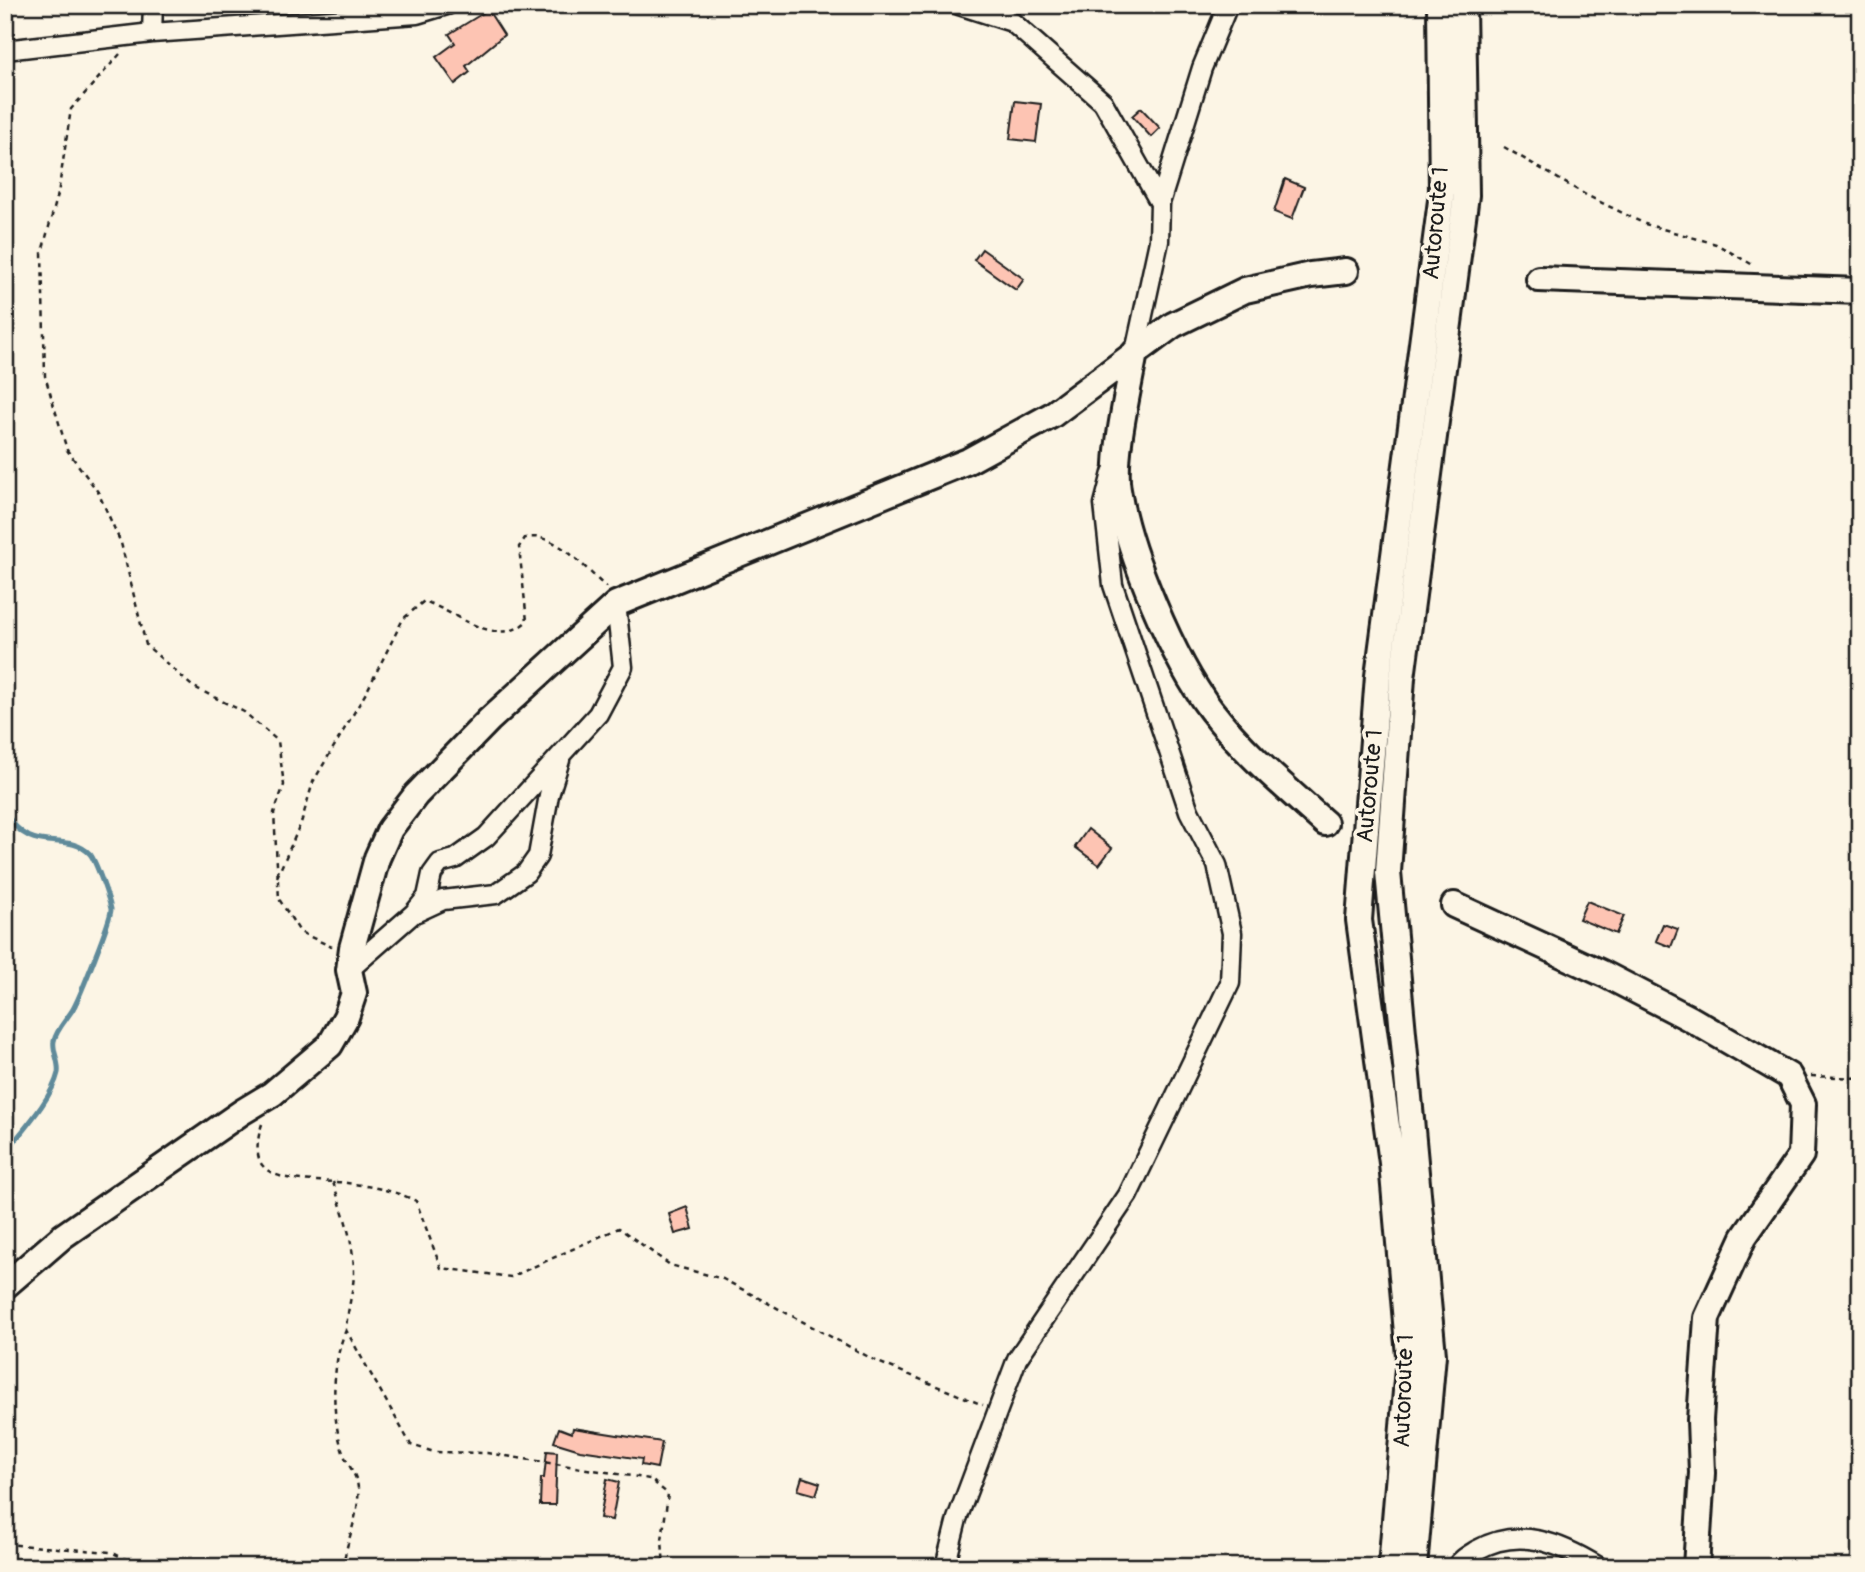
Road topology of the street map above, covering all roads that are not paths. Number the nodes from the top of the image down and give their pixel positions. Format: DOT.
graph roads {
  1 [pos="153,5"];
  2 [pos="447,5"];
  3 [pos="959,5"];
  4 [pos="1228,5"];
  5 [pos="1440,5"];
  6 [pos="1463,5"];
  7 [pos="152,33"];
  8 [pos="5,50"];
  9 [pos="1160,203"];
  10 [pos="1346,271"];
  11 [pos="1539,279"];
  12 [pos="1860,291"];
  13 [pos="1135,352"];
  14 [pos="1121,435"];
  15 [pos="616,604"];
  16 [pos="562,754"];
  17 [pos="1325,823"];
  18 [pos="1454,905"];
  19 [pos="414,913"];
  20 [pos="350,962"];
  21 [pos="5,1286"];
  22 [pos="945,1567"];
  23 [pos="1391,1567"];
  24 [pos="1414,1567"];
  25 [pos="1456,1567"];
  26 [pos="1599,1567"];
  27 [pos="1696,1567"];
  1 -- 7 [label="street"];
  2 -- 7 [label="street"];
  3 -- 9 [label="street"];
  4 -- 9 [label="street"];
  5 -- 23 [label="street, Autoroute 1"];
  6 -- 24 [label="street, Autoroute 1"];
  7 -- 8 [label="street"];
  9 -- 13 [label="street"];
  10 -- 13 [label="street"];
  11 -- 12 [label="street"];
  13 -- 14 [label="street"];
  13 -- 15 [label="street"];
  14 -- 17 [label="street"];
  14 -- 22 [label="street"];
  15 -- 16 [label="street"];
  15 -- 20 [label="street"];
  16 -- 19 [label="street"];
  16 -- 19 [label="street"];
  18 -- 27 [label="street"];
  19 -- 20 [label="street"];
  20 -- 21 [label="street"];
  25 -- 26 [label="street"];
}
